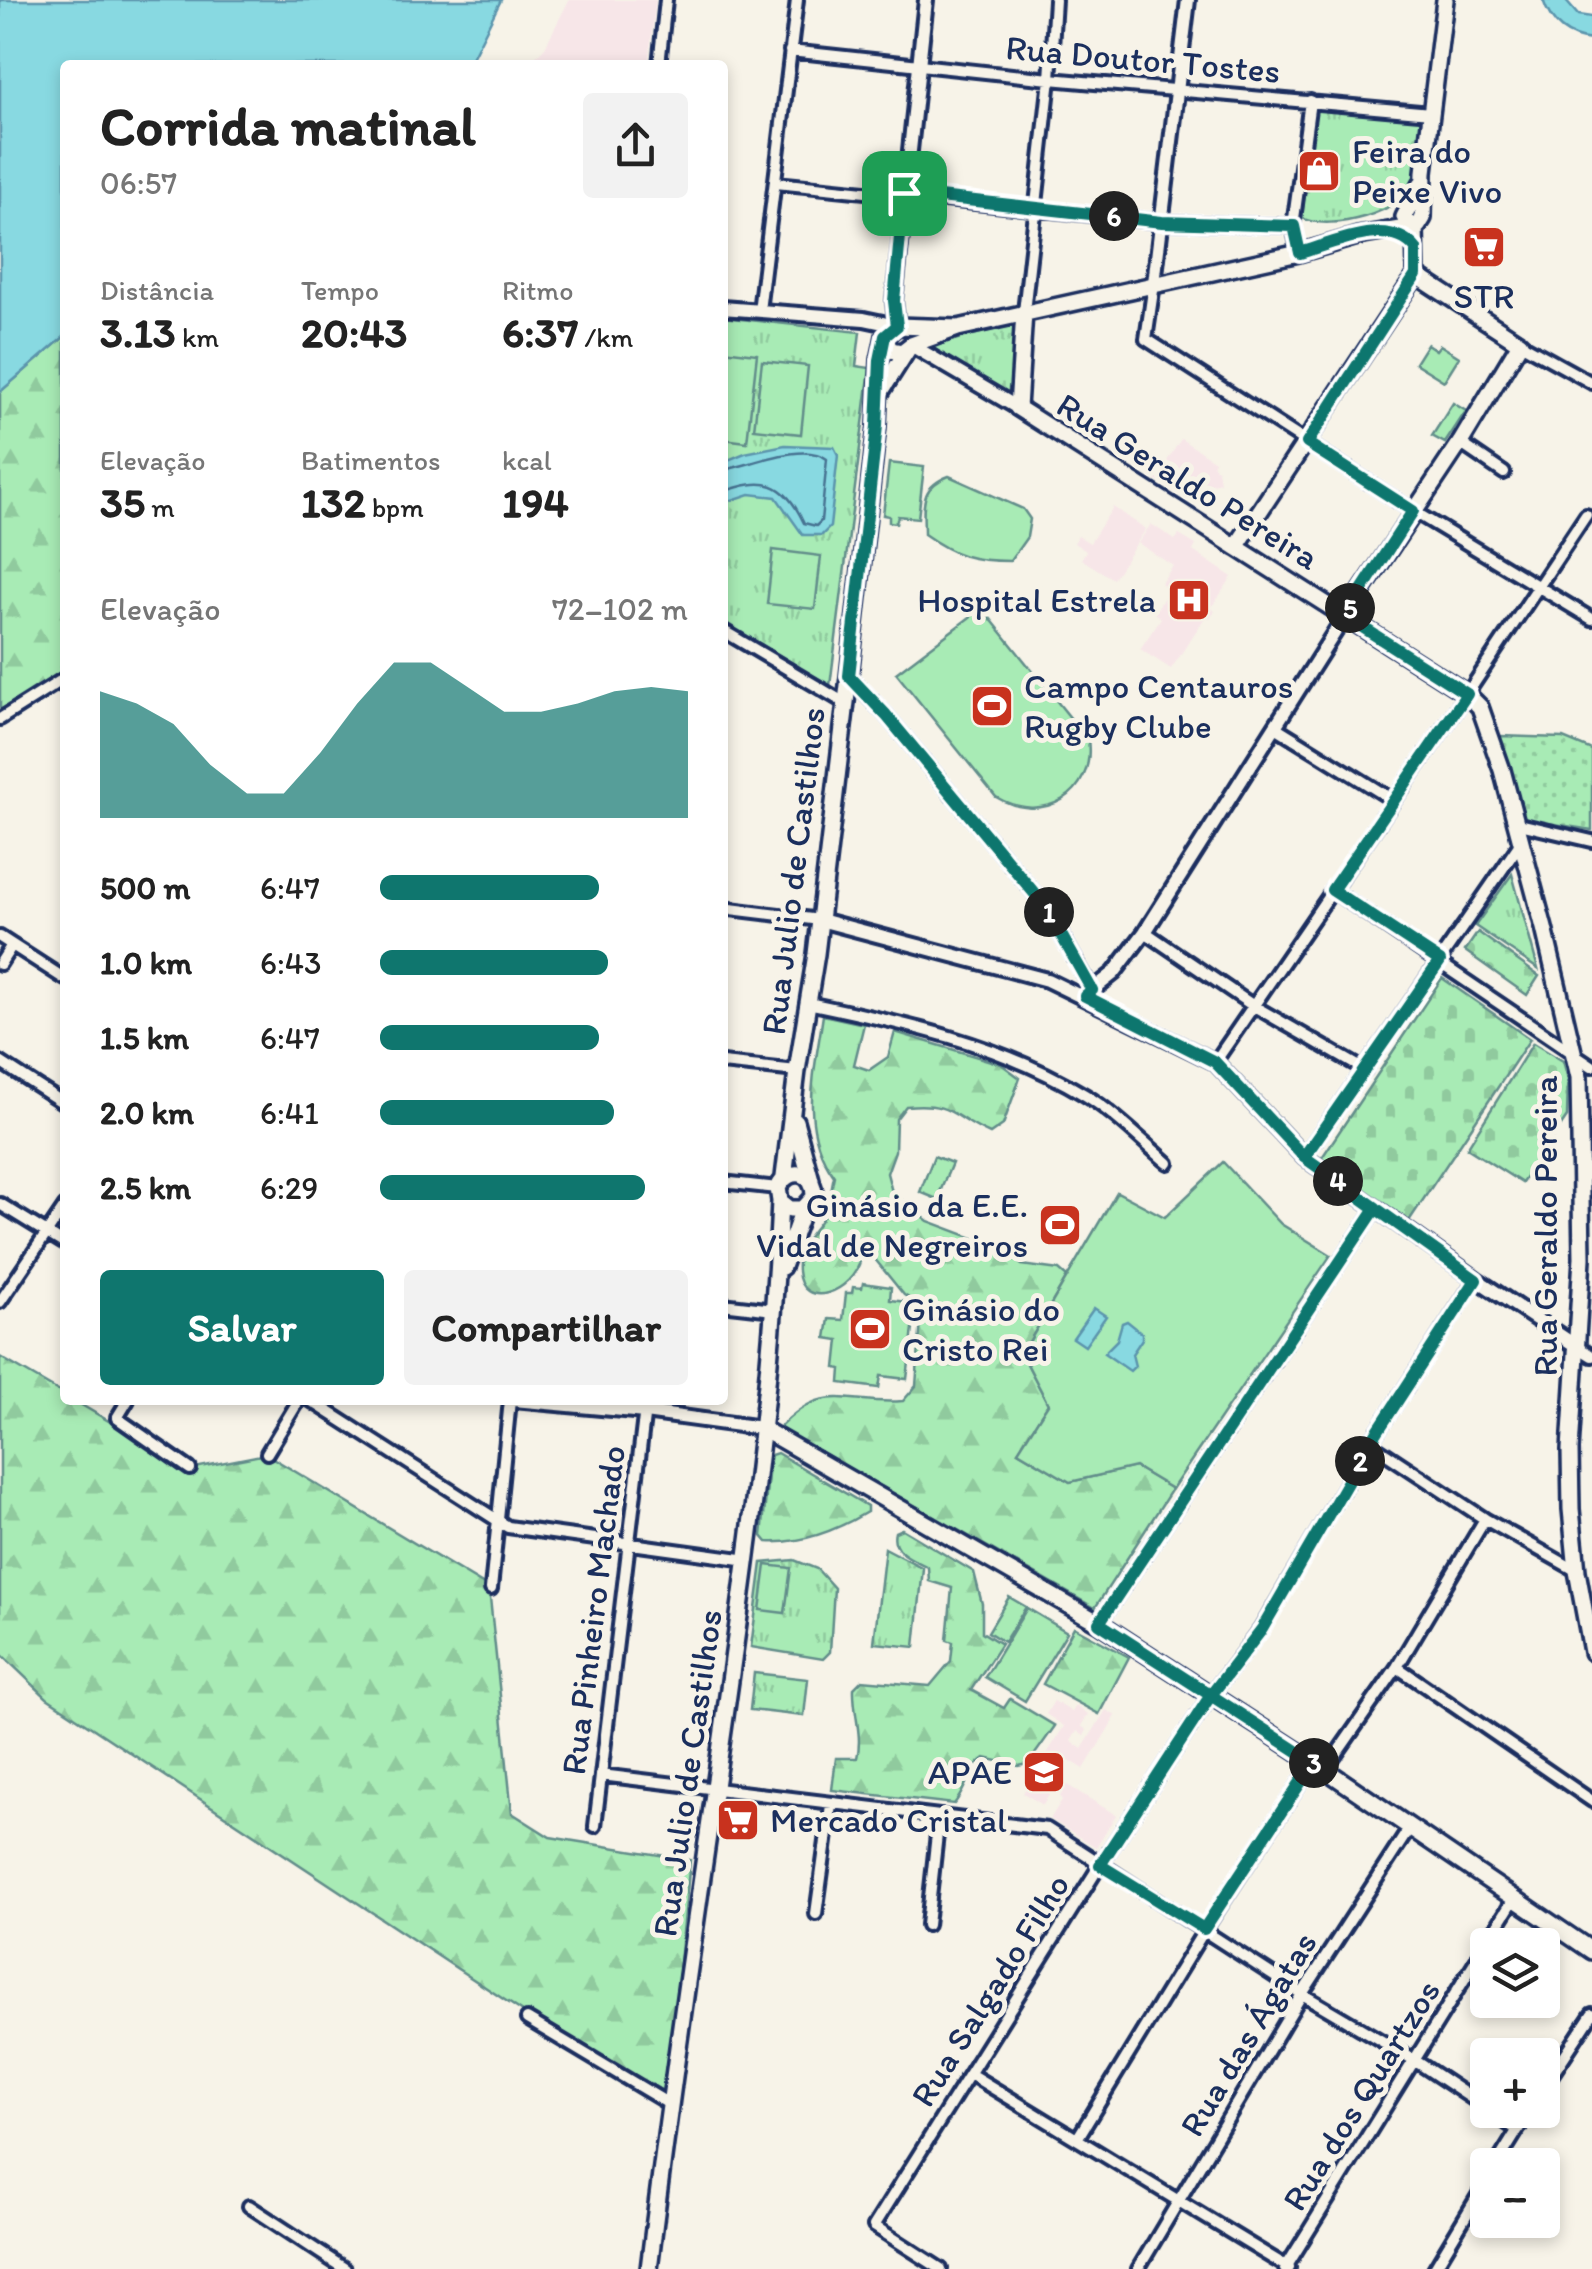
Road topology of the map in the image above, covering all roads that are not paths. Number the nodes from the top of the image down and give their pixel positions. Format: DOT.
graph roads {
  1 [pos="666,0"];
  2 [pos="797,0"];
  3 [pos="926,0"];
  4 [pos="1055,0"];
  5 [pos="1188,0"];
  6 [pos="1445,0"];
  7 [pos="790,51"];
  8 [pos="660,60"];
  9 [pos="921,65"];
  10 [pos="1050,78"];
  11 [pos="1177,90"];
  12 [pos="1310,101"];
  13 [pos="1431,112"];
  14 [pos="776,183"];
  15 [pos="904,193"];
  16 [pos="1036,207"];
  17 [pos="1412,219"];
  18 [pos="1162,222"];
  19 [pos="1294,226"];
  20 [pos="1389,232"];
  21 [pos="1358,236"];
  22 [pos="1416,249"];
  23 [pos="1300,253"];
  24 [pos="1416,275"];
  25 [pos="1154,283"];
  26 [pos="1049,306"];
  27 [pos="728,308"];
  28 [pos="760,311"];
  29 [pos="1024,312"];
  30 [pos="958,328"];
  31 [pos="891,331"];
  32 [pos="1021,337"];
  33 [pos="911,344"];
  34 [pos="1520,344"];
  35 [pos="1592,383"];
  36 [pos="878,396"];
  37 [pos="1018,408"];
  38 [pos="1307,443"];
  39 [pos="1460,443"];
  40 [pos="1504,473"];
  41 [pos="1413,511"];
  42 [pos="1586,514"];
  43 [pos="1236,548"];
  44 [pos="1538,587"];
  45 [pos="1345,616"];
  46 [pos="1592,619"];
  47 [pos="728,634"];
  48 [pos="849,676"];
  49 [pos="60,681"];
  50 [pos="1467,694"];
  51 [pos="846,703"];
  52 [pos="0,718"];
  53 [pos="1277,728"];
  54 [pos="1392,800"];
  55 [pos="1515,824"];
  56 [pos="1592,840"];
  57 [pos="1521,842"];
  58 [pos="1332,890"];
  59 [pos="728,909"];
  60 [pos="820,920"];
  61 [pos="1146,932"];
  62 [pos="0,937"];
  63 [pos="12,945"];
  64 [pos="1440,961"];
  65 [pos="0,964"];
  66 [pos="60,976"];
  67 [pos="1089,993"];
  68 [pos="808,1004"];
  69 [pos="1252,1005"];
  70 [pos="1575,1054"];
  71 [pos="0,1062"];
  72 [pos="1215,1062"];
  73 [pos="728,1064"];
  74 [pos="1592,1066"];
  75 [pos="1365,1070"];
  76 [pos="797,1071"];
  77 [pos="60,1101"];
  78 [pos="792,1114"];
  79 [pos="1304,1157"];
  80 [pos="1168,1163"];
  81 [pos="811,1180"];
  82 [pos="728,1183"];
  83 [pos="781,1189"];
  84 [pos="0,1204"];
  85 [pos="1376,1208"];
  86 [pos="802,1209"];
  87 [pos="60,1213"];
  88 [pos="47,1232"];
  89 [pos="60,1241"];
  90 [pos="1587,1257"];
  91 [pos="1476,1280"];
  92 [pos="776,1285"];
  93 [pos="0,1302"];
  94 [pos="728,1305"];
  95 [pos="774,1310"];
  96 [pos="1576,1346"];
  97 [pos="1592,1356"];
  98 [pos="125,1405"];
  99 [pos="297,1405"];
  100 [pos="318,1405"];
  101 [pos="511,1405"];
  102 [pos="645,1406"];
  103 [pos="761,1428"];
  104 [pos="1370,1443"];
  105 [pos="267,1453"];
  106 [pos="190,1469"];
  107 [pos="1485,1519"];
  108 [pos="497,1522"];
  109 [pos="630,1546"];
  110 [pos="748,1560"];
  111 [pos="1577,1571"];
  112 [pos="491,1588"];
  113 [pos="1099,1623"];
  114 [pos="1592,1652"];
  115 [pos="1396,1667"];
  116 [pos="1211,1695"];
  117 [pos="1320,1766"];
  118 [pos="601,1775"];
  119 [pos="714,1790"];
  120 [pos="1592,1801"];
  121 [pos="831,1804"];
  122 [pos="939,1816"];
  123 [pos="594,1826"];
  124 [pos="1409,1829"];
  125 [pos="1100,1865"];
  126 [pos="1514,1899"];
  127 [pos="816,1914"];
  128 [pos="927,1925"];
  129 [pos="1204,1929"];
  130 [pos="1592,1950"];
  131 [pos="1302,1994"];
  132 [pos="1592,2014"];
  133 [pos="527,2019"];
  134 [pos="1414,2060"];
  135 [pos="1560,2063"];
  136 [pos="970,2074"];
  137 [pos="1470,2098"];
  138 [pos="669,2104"];
  139 [pos="1514,2128"];
  140 [pos="1517,2130"];
  141 [pos="1077,2139"];
  142 [pos="1506,2148"];
  143 [pos="1178,2202"];
  144 [pos="249,2206"];
  145 [pos="1470,2209"];
  146 [pos="1287,2268"];
  147 [pos="345,2269"];
  148 [pos="649,2269"];
  149 [pos="942,2269"];
  150 [pos="1138,2269"];
  151 [pos="1434,2269"];
  1 -- 8 [label="street"];
  2 -- 7 [label="street"];
  3 -- 9 [label="street, Rua Julio de Castilhos"];
  4 -- 10 [label="street"];
  5 -- 11 [label="street"];
  6 -- 13 [label="main road"];
  7 -- 9 [label="street, Rua Doutor Tostes"];
  7 -- 14 [label="street"];
  9 -- 10 [label="street, Rua Doutor Tostes"];
  9 -- 15 [label="street, Rua Julio de Castilhos"];
  10 -- 11 [label="street, Rua Doutor Tostes"];
  10 -- 16 [label="street"];
  11 -- 12 [label="street, Rua Doutor Tostes"];
  11 -- 18 [label="street"];
  12 -- 13 [label="street, Rua Doutor Tostes"];
  12 -- 19 [label="street"];
  13 -- 17 [label="main road"];
  14 -- 15 [label="street"];
  14 -- 28 [label="street"];
  15 -- 16 [label="street"];
  15 -- 31 [label="street, Rua Julio de Castilhos"];
  16 -- 18 [label="street"];
  16 -- 29 [label="street"];
  17 -- 20 [label="main road"];
  17 -- 21 [label="main road"];
  17 -- 22 [label="main road"];
  18 -- 19 [label="street"];
  18 -- 25 [label="street"];
  19 -- 23 [label="street"];
  20 -- 21 [label="main road"];
  20 -- 22 [label="main road"];
  21 -- 23 [label="main road"];
  22 -- 24 [label="main road"];
  23 -- 25 [label="main road"];
  24 -- 34 [label="main road"];
  24 -- 38 [label="main road"];
  25 -- 26 [label="main road"];
  25 -- 38 [label="street"];
  26 -- 29 [label="main road"];
  26 -- 32 [label="main road"];
  27 -- 28 [label="street"];
  28 -- 31 [label="street"];
  29 -- 30 [label="main road"];
  29 -- 32 [label="main road"];
  30 -- 31 [label="main road"];
  30 -- 33 [label="main road"];
  31 -- 33 [label="main road"];
  31 -- 36 [label="main road, Rua Julio de Castilhos"];
  32 -- 37 [label="main road"];
  33 -- 36 [label="main road, Rua Julio de Castilhos"];
  33 -- 37 [label="street, Rua Geraldo Pereira"];
  34 -- 35 [label="street"];
  34 -- 39 [label="main road"];
  36 -- 48 [label="main road, Rua Julio de Castilhos"];
  37 -- 43 [label="main road, Rua Geraldo Pereira"];
  38 -- 41 [label="street"];
  38 -- 43 [label="main road"];
  39 -- 40 [label="street"];
  39 -- 41 [label="main road"];
  41 -- 44 [label="street"];
  41 -- 45 [label="main road"];
  42 -- 44 [label="street"];
  43 -- 45 [label="main road, Rua Geraldo Pereira"];
  44 -- 46 [label="street"];
  44 -- 50 [label="street"];
  45 -- 50 [label="main road, Rua Geraldo Pereira"];
  45 -- 53 [label="street"];
  47 -- 51 [label="street"];
  48 -- 51 [label="main road, Rua Julio de Castilhos"];
  48 -- 67 [label="street"];
  49 -- 52 [label="street"];
  50 -- 54 [label="street"];
  50 -- 55 [label="main road, Rua Geraldo Pereira"];
  51 -- 60 [label="main road, Rua Julio de Castilhos"];
  53 -- 54 [label="street"];
  53 -- 61 [label="street"];
  54 -- 58 [label="street"];
  55 -- 56 [label="street"];
  55 -- 57 [label="main road, Rua Geraldo Pereira"];
  57 -- 64 [label="street"];
  57 -- 70 [label="main road, Rua Geraldo Pereira"];
  58 -- 64 [label="street"];
  58 -- 69 [label="street"];
  59 -- 60 [label="street"];
  60 -- 67 [label="street"];
  60 -- 68 [label="main road, Rua Julio de Castilhos"];
  61 -- 67 [label="street"];
  61 -- 69 [label="street"];
  62 -- 63 [label="street"];
  63 -- 65 [label="street"];
  63 -- 66 [label="street"];
  64 -- 70 [label="street"];
  64 -- 75 [label="street"];
  67 -- 72 [label="street"];
  68 -- 76 [label="main road, Rua Julio de Castilhos"];
  68 -- 80 [label="street"];
  69 -- 72 [label="street"];
  69 -- 75 [label="street"];
  70 -- 74 [label="street"];
  70 -- 90 [label="main road, Rua Geraldo Pereira"];
  71 -- 77 [label="street"];
  72 -- 79 [label="street"];
  73 -- 76 [label="street"];
  75 -- 79 [label="street"];
  76 -- 78 [label="main road, Rua Julio de Castilhos"];
  78 -- 81 [label="main road, Rua Julio de Castilhos"];
  78 -- 83 [label="main road, Rua Julio de Castilhos"];
  79 -- 85 [label="street"];
  81 -- 83 [label="main road"];
  81 -- 86 [label="main road"];
  82 -- 83 [label="street"];
  83 -- 86 [label="main road"];
  83 -- 92 [label="main road, Rua Julio de Castilhos"];
  84 -- 88 [label="street"];
  85 -- 91 [label="street"];
  85 -- 113 [label="street"];
  86 -- 92 [label="main road, Rua Julio de Castilhos"];
  87 -- 88 [label="street"];
  88 -- 89 [label="street"];
  88 -- 93 [label="street"];
  90 -- 96 [label="main road, Rua Geraldo Pereira"];
  91 -- 96 [label="street"];
  91 -- 104 [label="street, Rua Salgado Filho"];
  92 -- 95 [label="main road, Rua Julio de Castilhos"];
  94 -- 95 [label="street"];
  95 -- 103 [label="main road, Rua Julio de Castilhos"];
  96 -- 97 [label="street"];
  96 -- 111 [label="main road, Rua Geraldo Pereira"];
  98 -- 106 [label="street"];
  99 -- 105 [label="street"];
  100 -- 108 [label="street"];
  101 -- 108 [label="street"];
  102 -- 103 [label="street"];
  102 -- 109 [label="street, Rua Pinheiro Machado"];
  103 -- 110 [label="main road, Rua Julio de Castilhos"];
  103 -- 113 [label="main road"];
  104 -- 107 [label="street"];
  104 -- 116 [label="street, Rua Salgado Filho"];
  107 -- 111 [label="street"];
  107 -- 115 [label="street"];
  108 -- 109 [label="street"];
  108 -- 112 [label="street"];
  109 -- 110 [label="street"];
  109 -- 118 [label="street, Rua Pinheiro Machado"];
  110 -- 119 [label="main road, Rua Julio de Castilhos"];
  111 -- 114 [label="main road, Rua Geraldo Pereira"];
  113 -- 116 [label="main road"];
  115 -- 117 [label="street"];
  115 -- 120 [label="street"];
  116 -- 117 [label="main road"];
  116 -- 125 [label="street, Rua Salgado Filho"];
  117 -- 124 [label="main road"];
  117 -- 129 [label="street"];
  118 -- 119 [label="street"];
  118 -- 123 [label="street, Rua Pinheiro Machado"];
  119 -- 121 [label="street"];
  119 -- 138 [label="main road, Rua Julio de Castilhos"];
  121 -- 122 [label="street"];
  121 -- 127 [label="street"];
  122 -- 125 [label="street"];
  122 -- 128 [label="street"];
  124 -- 126 [label="main road"];
  124 -- 131 [label="street, Rua das Ágatas"];
  125 -- 129 [label="street"];
  125 -- 136 [label="street, Rua Salgado Filho"];
  126 -- 130 [label="main road"];
  126 -- 134 [label="street, Rua dos Quartzos"];
  129 -- 131 [label="street"];
  129 -- 141 [label="street"];
  131 -- 134 [label="street"];
  131 -- 143 [label="street, Rua das Ágatas"];
  132 -- 135 [label="street"];
  133 -- 138 [label="street"];
  134 -- 137 [label="street"];
  134 -- 146 [label="street, Rua dos Quartzos"];
  136 -- 141 [label="street"];
  136 -- 149 [label="street, Rua Salgado Filho"];
  138 -- 148 [label="main road, Rua Julio de Castilhos"];
  139 -- 140 [label="street"];
  140 -- 142 [label="street"];
  141 -- 143 [label="street"];
  143 -- 146 [label="street"];
  143 -- 150 [label="street, Rua das Ágatas"];
  144 -- 147 [label="street"];
  145 -- 151 [label="street"];
}
